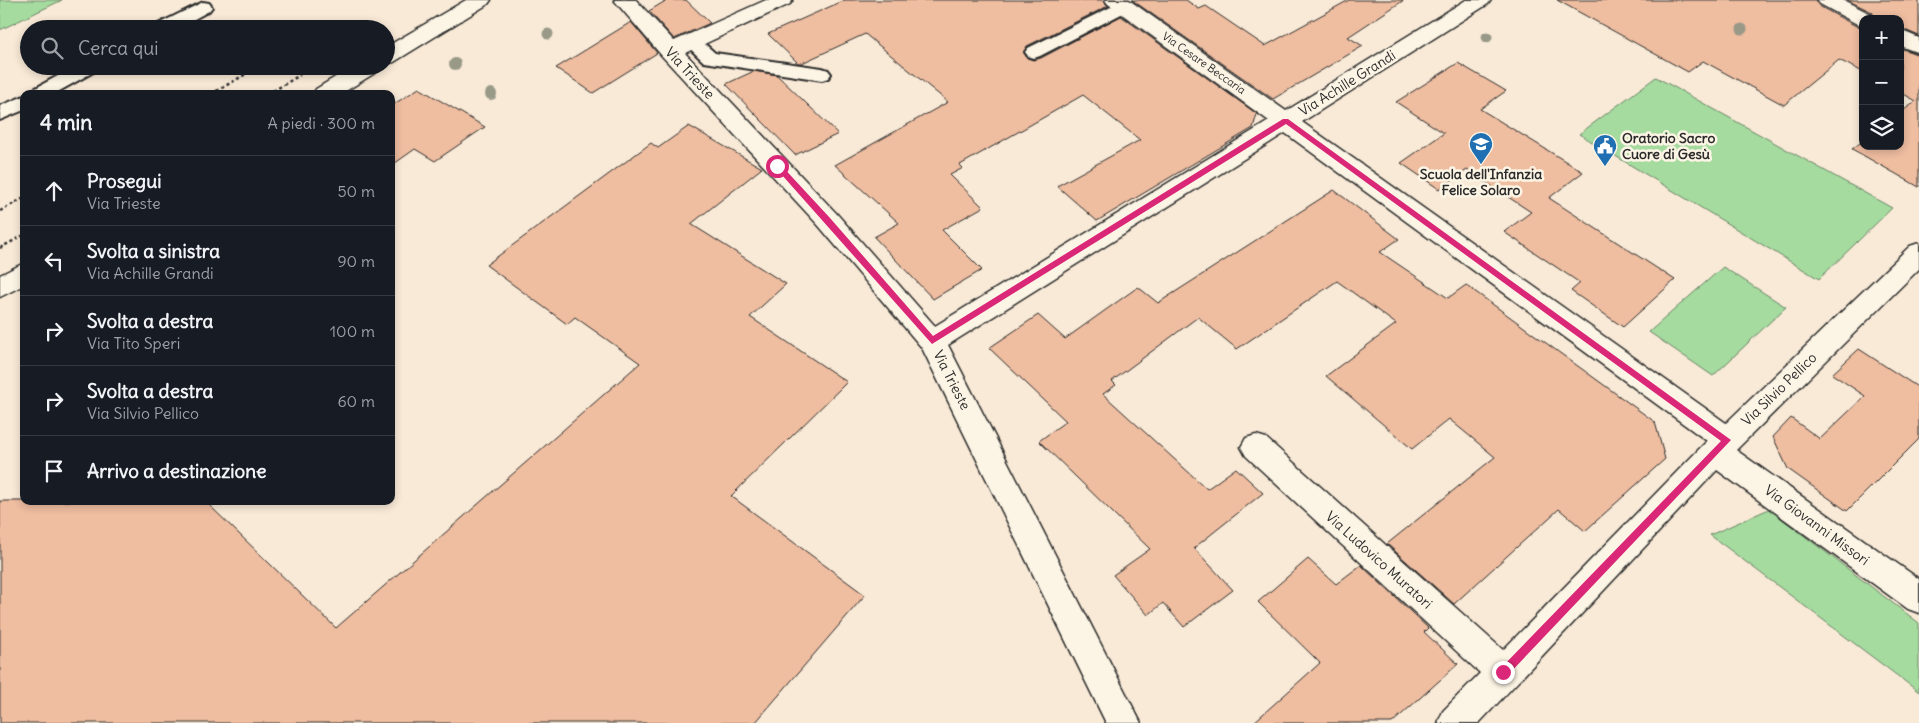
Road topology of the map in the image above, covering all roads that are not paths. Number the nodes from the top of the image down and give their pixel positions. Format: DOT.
graph roads {
  1 [pos="481,0"];
  2 [pos="624,0"];
  3 [pos="783,0"];
  4 [pos="1481,0"];
  5 [pos="1827,0"];
  6 [pos="1119,3"];
  7 [pos="203,7"];
  8 [pos="1859,16"];
  9 [pos="179,20"];
  10 [pos="1904,39"];
  11 [pos="691,41"];
  12 [pos="1919,46"];
  13 [pos="670,51"];
  14 [pos="395,52"];
  15 [pos="1034,52"];
  16 [pos="822,74"];
  17 [pos="74,75"];
  18 [pos="355,75"];
  19 [pos="46,90"];
  20 [pos="331,90"];
  21 [pos="20,104"];
  22 [pos="0,114"];
  23 [pos="1286,121"];
  24 [pos="1449,238"];
  25 [pos="1915,263"];
  26 [pos="932,341"];
  27 [pos="1721,446"];
  28 [pos="1256,447"];
  29 [pos="1919,598"];
  30 [pos="1503,672"];
  31 [pos="1124,723"];
  32 [pos="1455,723"];
  1 -- 14 [label="street"];
  2 -- 13 [label="street, Via Trieste"];
  3 -- 11 [label="street"];
  4 -- 23 [label="street, Via Achille Grandi"];
  5 -- 8 [label="street"];
  6 -- 15 [label="lane, Via Cesare Beccaria"];
  6 -- 23 [label="street, Via Cesare Beccaria"];
  7 -- 9 [label="lane"];
  10 -- 12 [label="street"];
  11 -- 13 [label="street"];
  11 -- 16 [label="lane"];
  13 -- 26 [label="street, Via Trieste"];
  17 -- 19 [label="lane"];
  18 -- 20 [label="street"];
  21 -- 22 [label="lane"];
  23 -- 24 [label="street, Via Cesare Beccaria"];
  23 -- 26 [label="street, Via Achille Grandi"];
  24 -- 27 [label="street, Via Giovanni Missori"];
  25 -- 27 [label="street, Via Silvio Pellico"];
  26 -- 31 [label="street, Via Trieste"];
  27 -- 29 [label="street, Via Giovanni Missori"];
  27 -- 30 [label="street, Via Silvio Pellico"];
  28 -- 30 [label="street, Via Ludovico Muratori"];
  30 -- 32 [label="street, Via Silvio Pellico"];
}
